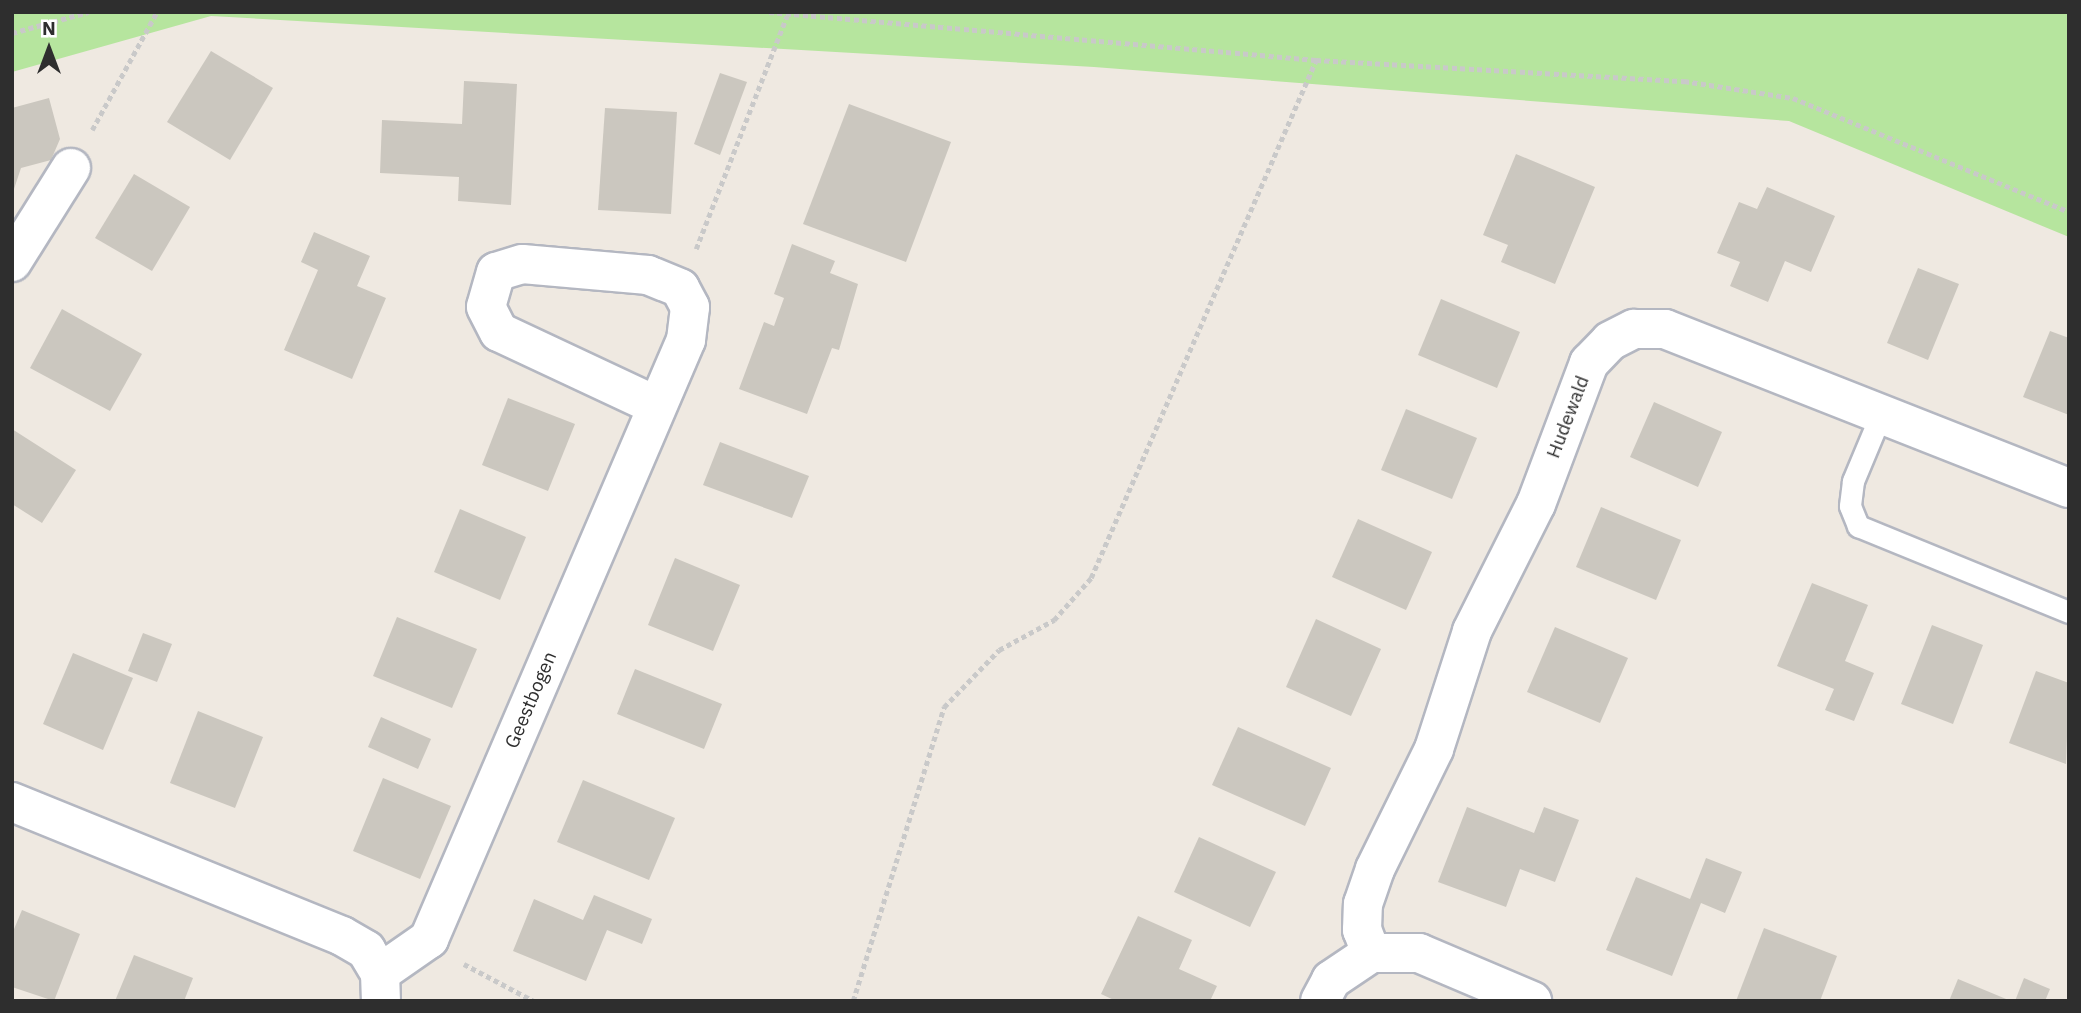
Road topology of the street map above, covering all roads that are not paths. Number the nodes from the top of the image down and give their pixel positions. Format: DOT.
graph roads {
  1 [pos="71,168"];
  2 [pos="12,262"];
  3 [pos="657,406"];
  4 [pos="1881,414"];
  5 [pos="2069,488"];
  6 [pos="2069,612"];
  7 [pos="12,802"];
  8 [pos="1371,953"];
  9 [pos="381,987"];
  10 [pos="1320,1001"];
  11 [pos="1532,1001"];
  1 -- 2 [label="street"];
  3 -- 3 [label="street, Geestbogen"];
  3 -- 9 [label="street, Geestbogen"];
  4 -- 5 [label="street, Hudewald"];
  4 -- 6 [label="lane"];
  4 -- 8 [label="street, Hudewald"];
  7 -- 9 [label="street"];
  8 -- 10 [label="street"];
  8 -- 11 [label="street"];
}
